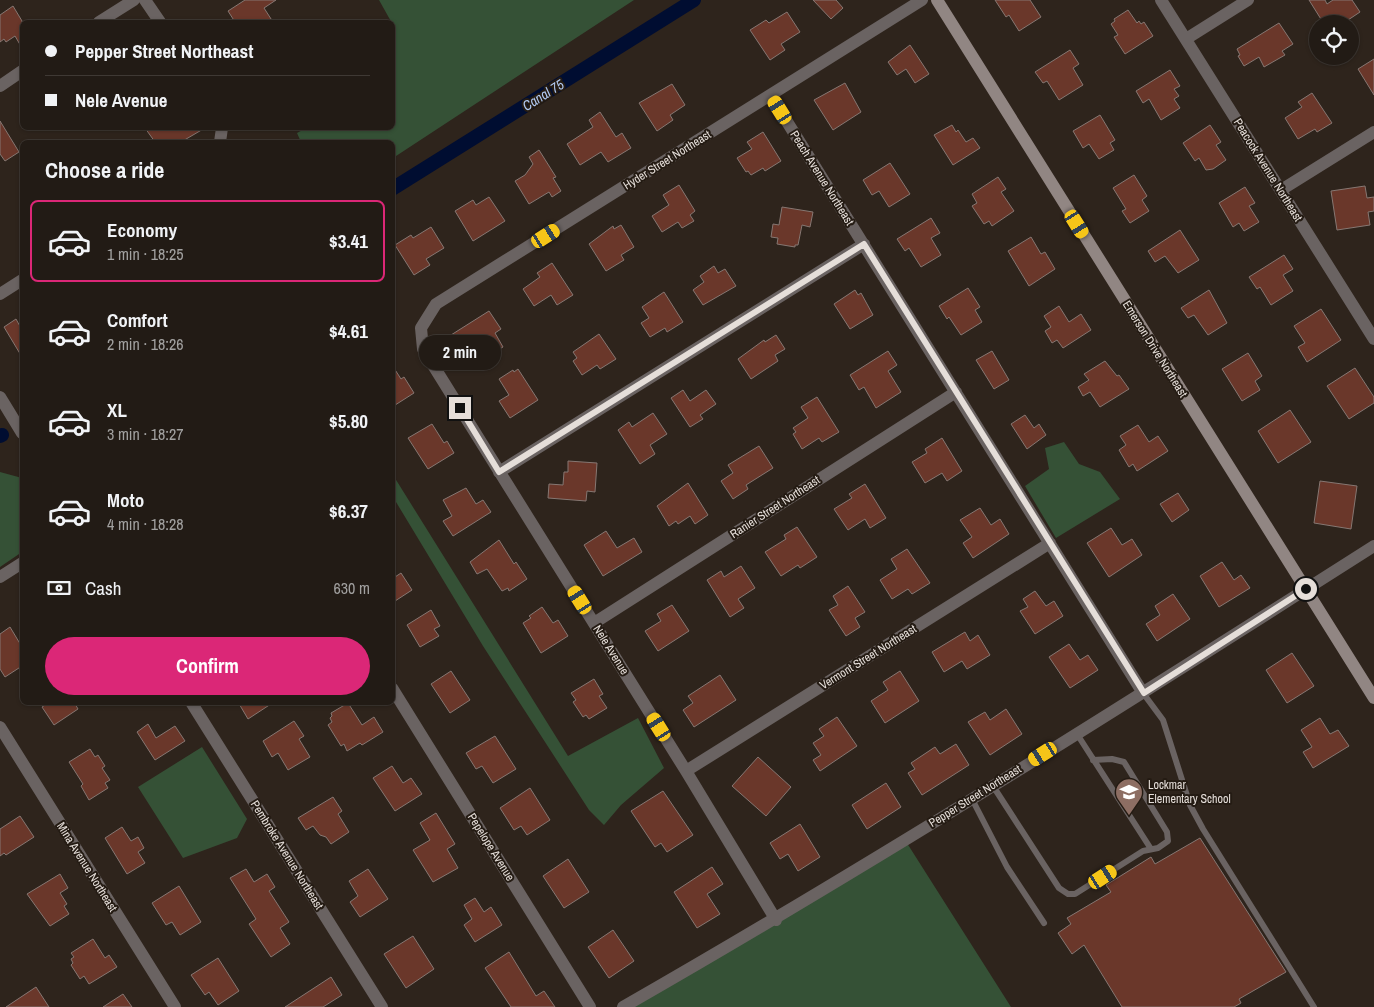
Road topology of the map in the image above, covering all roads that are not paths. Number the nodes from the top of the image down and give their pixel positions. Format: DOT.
graph roads {
  1 [pos="134,0"];
  2 [pos="145,0"];
  3 [pos="922,0"];
  4 [pos="937,0"];
  5 [pos="1162,0"];
  6 [pos="1248,0"];
  7 [pos="101,20"];
  8 [pos="159,20"];
  9 [pos="1186,39"];
  10 [pos="20,72"];
  11 [pos="0,86"];
  12 [pos="771,96"];
  13 [pos="1374,132"];
  14 [pos="1280,190"];
  15 [pos="864,244"];
  16 [pos="20,281"];
  17 [pos="0,294"];
  18 [pos="421,328"];
  19 [pos="1374,339"];
  20 [pos="956,392"];
  21 [pos="0,397"];
  22 [pos="20,430"];
  23 [pos="499,472"];
  24 [pos="1050,543"];
  25 [pos="1374,546"];
  26 [pos="20,564"];
  27 [pos="0,577"];
  28 [pos="1306,589"];
  29 [pos="594,623"];
  30 [pos="395,693"];
  31 [pos="1144,693"];
  32 [pos="1374,698"];
  33 [pos="194,705"];
  34 [pos="0,727"];
  35 [pos="1077,734"];
  36 [pos="1093,760"];
  37 [pos="686,771"];
  38 [pos="993,786"];
  39 [pos="972,798"];
  40 [pos="1151,849"];
  41 [pos="776,920"];
  42 [pos="1044,923"];
  43 [pos="175,1007"];
  44 [pos="382,1007"];
  45 [pos="590,1007"];
  46 [pos="623,1007"];
  47 [pos="1314,1007"];
  1 -- 7 [label="street"];
  2 -- 8 [label="street"];
  3 -- 12 [label="street, Hyder Street Northeast"];
  4 -- 28 [label="street, Emerson Drive Northeast"];
  5 -- 9 [label="street, Peacock Avenue Northeast"];
  6 -- 9 [label="street"];
  9 -- 14 [label="street, Peacock Avenue Northeast"];
  10 -- 11 [label="street"];
  12 -- 15 [label="street, Peach Avenue Northeast"];
  12 -- 18 [label="street, Hyder Street Northeast"];
  13 -- 14 [label="street"];
  14 -- 19 [label="street, Peacock Avenue Northeast"];
  15 -- 20 [label="street, Peach Avenue Northeast"];
  15 -- 23 [label="street"];
  16 -- 17 [label="street"];
  18 -- 23 [label="street, Nele Avenue"];
  20 -- 24 [label="street, Peach Avenue Northeast"];
  20 -- 29 [label="street, Ranier Street Northeast"];
  21 -- 22 [label="street"];
  23 -- 29 [label="street, Nele Avenue"];
  24 -- 31 [label="street, Peach Avenue Northeast"];
  24 -- 37 [label="street, Vermont Street Northeast"];
  25 -- 28 [label="street, Pepper Street Northeast"];
  26 -- 27 [label="street"];
  28 -- 31 [label="street, Pepper Street Northeast"];
  28 -- 32 [label="street, Emerson Drive Northeast"];
  29 -- 37 [label="street, Nele Avenue"];
  30 -- 45 [label="street, Pepelope Avenue"];
  31 -- 35 [label="street, Pepper Street Northeast"];
  31 -- 47 [label="lane"];
  33 -- 44 [label="street, Pembroke Avenue Northeast"];
  34 -- 43 [label="street, Mina Avenue Northeast"];
  35 -- 36 [label="lane"];
  35 -- 38 [label="street, Pepper Street Northeast"];
  36 -- 40 [label="lane"];
  36 -- 40 [label="lane"];
  37 -- 41 [label="street, Nele Avenue"];
  38 -- 39 [label="street, Pepper Street Northeast"];
  38 -- 40 [label="lane"];
  39 -- 41 [label="street, Pepper Street Northeast"];
  39 -- 42 [label="lane"];
  41 -- 46 [label="street, Pepper Street Northeast"];
}
